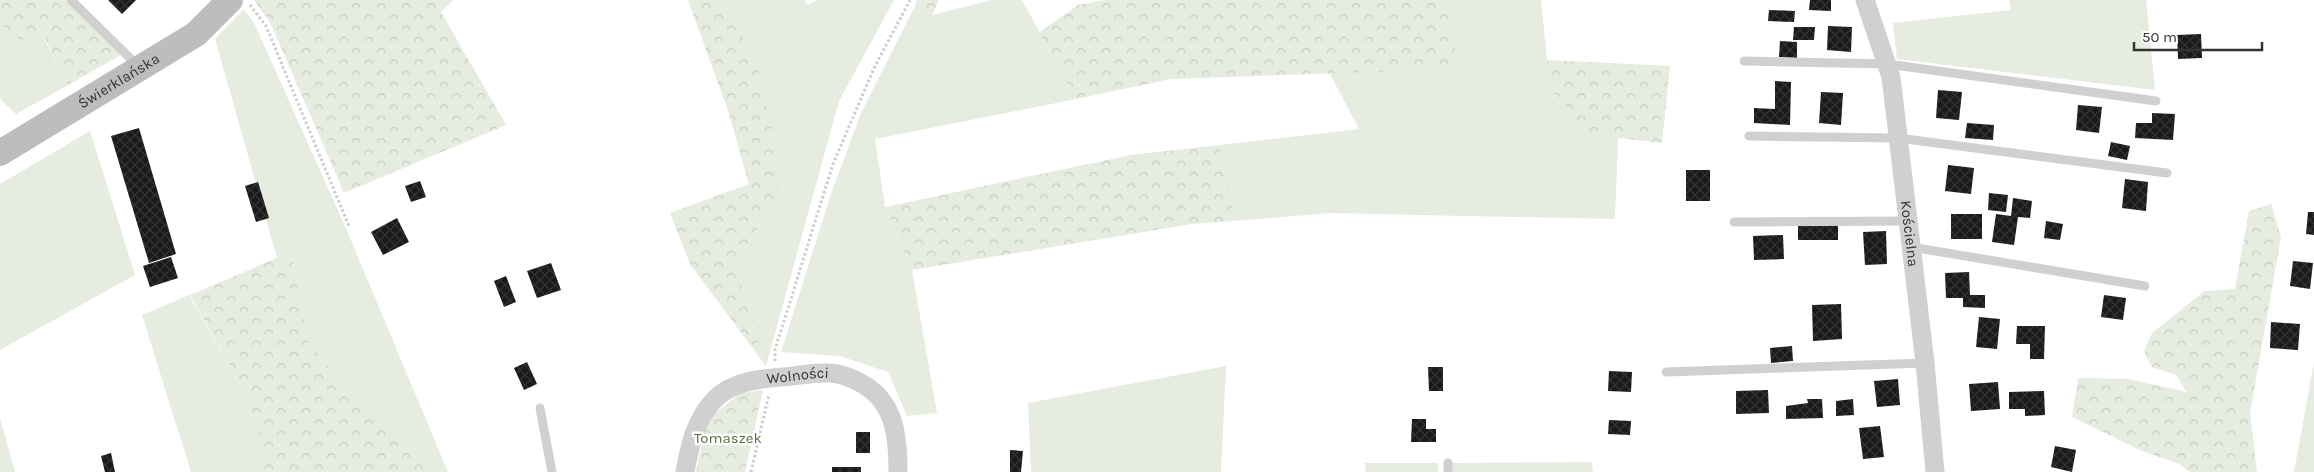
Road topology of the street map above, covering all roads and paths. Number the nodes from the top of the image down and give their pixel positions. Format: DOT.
graph roads {
  1 [pos="71,0"];
  2 [pos="230,0"];
  3 [pos="247,0"];
  4 [pos="910,0"];
  5 [pos="1865,0"];
  6 [pos="1744,62"];
  7 [pos="1887,64"];
  8 [pos="140,68"];
  9 [pos="2156,101"];
  10 [pos="1749,136"];
  11 [pos="1898,138"];
  12 [pos="0,153"];
  13 [pos="2167,173"];
  14 [pos="1908,221"];
  15 [pos="1734,222"];
  16 [pos="349,226"];
  17 [pos="1911,247"];
  18 [pos="2145,286"];
  19 [pos="1925,363"];
  20 [pos="1666,372"];
  21 [pos="772,378"];
  22 [pos="540,408"];
  23 [pos="552,472"];
  24 [pos="685,472"];
  25 [pos="751,472"];
  26 [pos="898,472"];
  27 [pos="1935,472"];
  1 -- 8 [label="lane"];
  2 -- 8 [label="main road, Świerklańska"];
  3 -- 16 [label="path"];
  4 -- 21 [label="path"];
  5 -- 7 [label="street, Kościelna"];
  6 -- 7 [label="lane"];
  7 -- 9 [label="lane"];
  7 -- 11 [label="street, Kościelna"];
  8 -- 12 [label="main road, Świerklańska"];
  10 -- 11 [label="lane"];
  11 -- 13 [label="lane"];
  11 -- 14 [label="street, Kościelna"];
  14 -- 15 [label="lane"];
  14 -- 17 [label="street, Kościelna"];
  17 -- 18 [label="lane"];
  17 -- 19 [label="street, Kościelna"];
  19 -- 20 [label="lane"];
  19 -- 27 [label="street, Kościelna"];
  21 -- 24 [label="street, Wolności"];
  21 -- 25 [label="path"];
  21 -- 26 [label="street, Wolności"];
  22 -- 23 [label="lane"];
}
